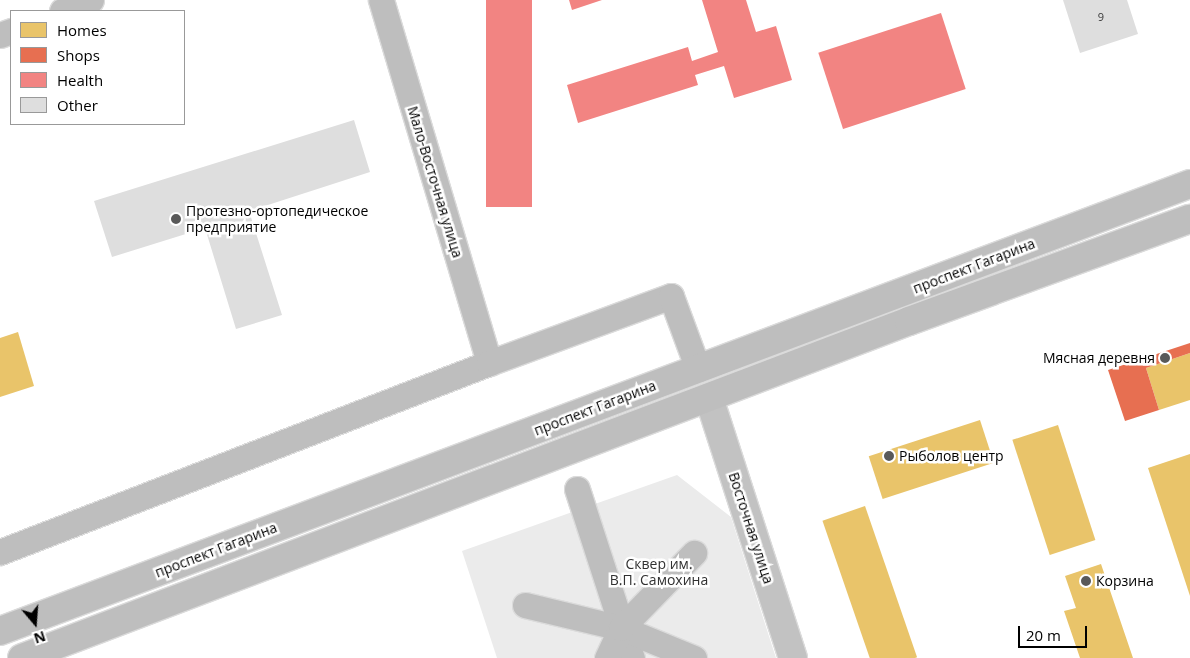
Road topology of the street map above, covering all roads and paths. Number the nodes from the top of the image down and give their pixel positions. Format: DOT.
graph roads {
  1 [pos="91,0"];
  2 [pos="381,0"];
  3 [pos="65,10"];
  4 [pos="1190,184"];
  5 [pos="1190,218"];
  6 [pos="489,363"];
  7 [pos="698,369"];
  8 [pos="709,398"];
  9 [pos="577,489"];
  10 [pos="0,552"];
  11 [pos="694,552"];
  12 [pos="525,605"];
  13 [pos="621,628"];
  14 [pos="0,631"];
  15 [pos="22,658"];
  16 [pos="607,658"];
  17 [pos="632,658"];
  18 [pos="694,658"];
  19 [pos="793,658"];
  1 -- 3 [label="street"];
  2 -- 6 [label="street, Мало-Восточная улица"];
  4 -- 7 [label="main road, проспект Гагарина"];
  5 -- 8 [label="main road, проспект Гагарина"];
  6 -- 7 [label="street"];
  6 -- 10 [label="street"];
  7 -- 8 [label="main road"];
  7 -- 14 [label="main road, проспект Гагарина"];
  8 -- 15 [label="main road, проспект Гагарина"];
  8 -- 19 [label="main road, Восточная улица"];
  9 -- 13 [label="street"];
  11 -- 13 [label="street"];
  12 -- 13 [label="street"];
  13 -- 16 [label="street"];
  13 -- 17 [label="street"];
  13 -- 18 [label="street"];
}
